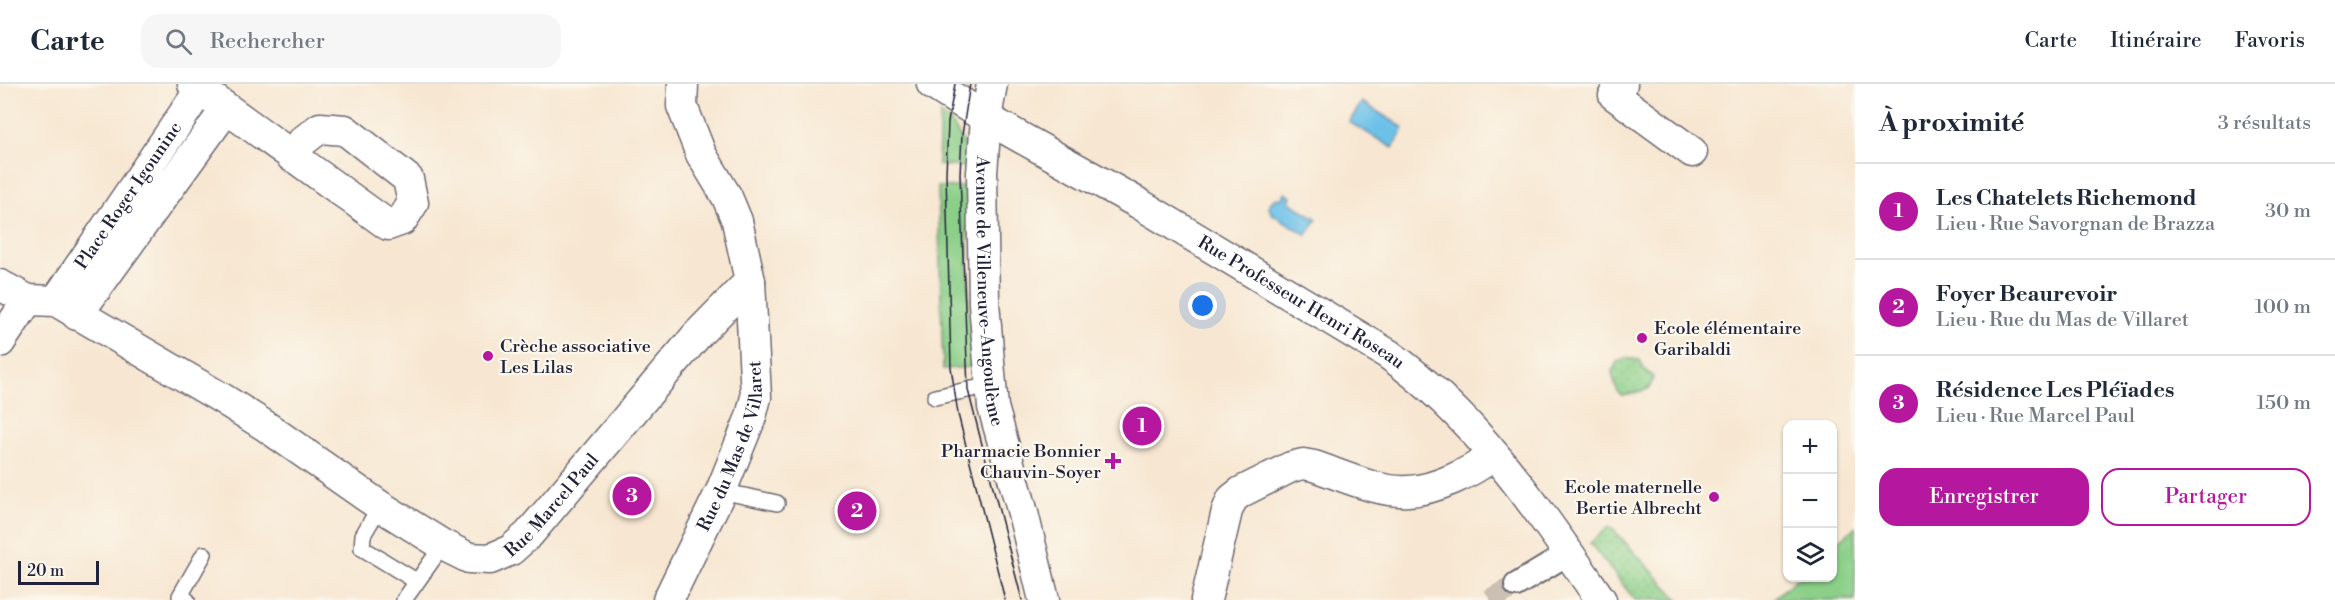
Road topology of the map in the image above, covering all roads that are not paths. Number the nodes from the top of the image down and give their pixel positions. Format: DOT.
graph roads {
  1 [pos="683,84"];
  2 [pos="932,84"];
  3 [pos="992,84"];
  4 [pos="1622,84"];
  5 [pos="197,87"];
  6 [pos="226,109"];
  7 [pos="986,118"];
  8 [pos="1692,152"];
  9 [pos="292,157"];
  10 [pos="750,281"];
  11 [pos="0,285"];
  12 [pos="54,305"];
  13 [pos="0,342"];
  14 [pos="990,385"];
  15 [pos="936,397"];
  16 [pos="1493,456"];
  17 [pos="721,491"];
  18 [pos="777,503"];
  19 [pos="380,506"];
  20 [pos="443,545"];
  21 [pos="204,554"];
  22 [pos="1569,554"];
  23 [pos="416,580"];
  24 [pos="1516,585"];
  25 [pos="187,600"];
  26 [pos="404,600"];
  27 [pos="668,600"];
  28 [pos="1044,600"];
  29 [pos="1206,600"];
  30 [pos="1601,600"];
  1 -- 10 [label="street"];
  2 -- 7 [label="street, Rue Professeur Henri Roseau"];
  3 -- 7 [label="street, Avenue de Villeneuve-Angoulème"];
  4 -- 8 [label="street"];
  5 -- 6 [label="street"];
  5 -- 12 [label="street, Place Roger Igouninc"];
  6 -- 9 [label="street"];
  6 -- 12 [label="street, Place Roger Igouninc"];
  7 -- 14 [label="street, Avenue de Villeneuve-Angoulème"];
  7 -- 16 [label="street, Rue Professeur Henri Roseau"];
  10 -- 17 [label="street, Rue du Mas de Villaret"];
  10 -- 20 [label="street, Rue Marcel Paul"];
  11 -- 12 [label="street, Rue Marcel Paul"];
  12 -- 13 [label="street"];
  12 -- 19 [label="street, Rue Marcel Paul"];
  14 -- 15 [label="lane"];
  14 -- 28 [label="street, Avenue de Villeneuve-Angoulème"];
  16 -- 22 [label="street, Rue Professeur Henri Roseau"];
  16 -- 29 [label="street"];
  17 -- 18 [label="lane"];
  17 -- 27 [label="street, Rue du Mas de Villaret"];
  19 -- 20 [label="street, Rue Marcel Paul"];
  19 -- 23 [label="lane"];
  20 -- 23 [label="lane"];
  21 -- 25 [label="lane"];
  22 -- 24 [label="street"];
  22 -- 30 [label="street, Rue Professeur Henri Roseau"];
  23 -- 26 [label="lane"];
}
